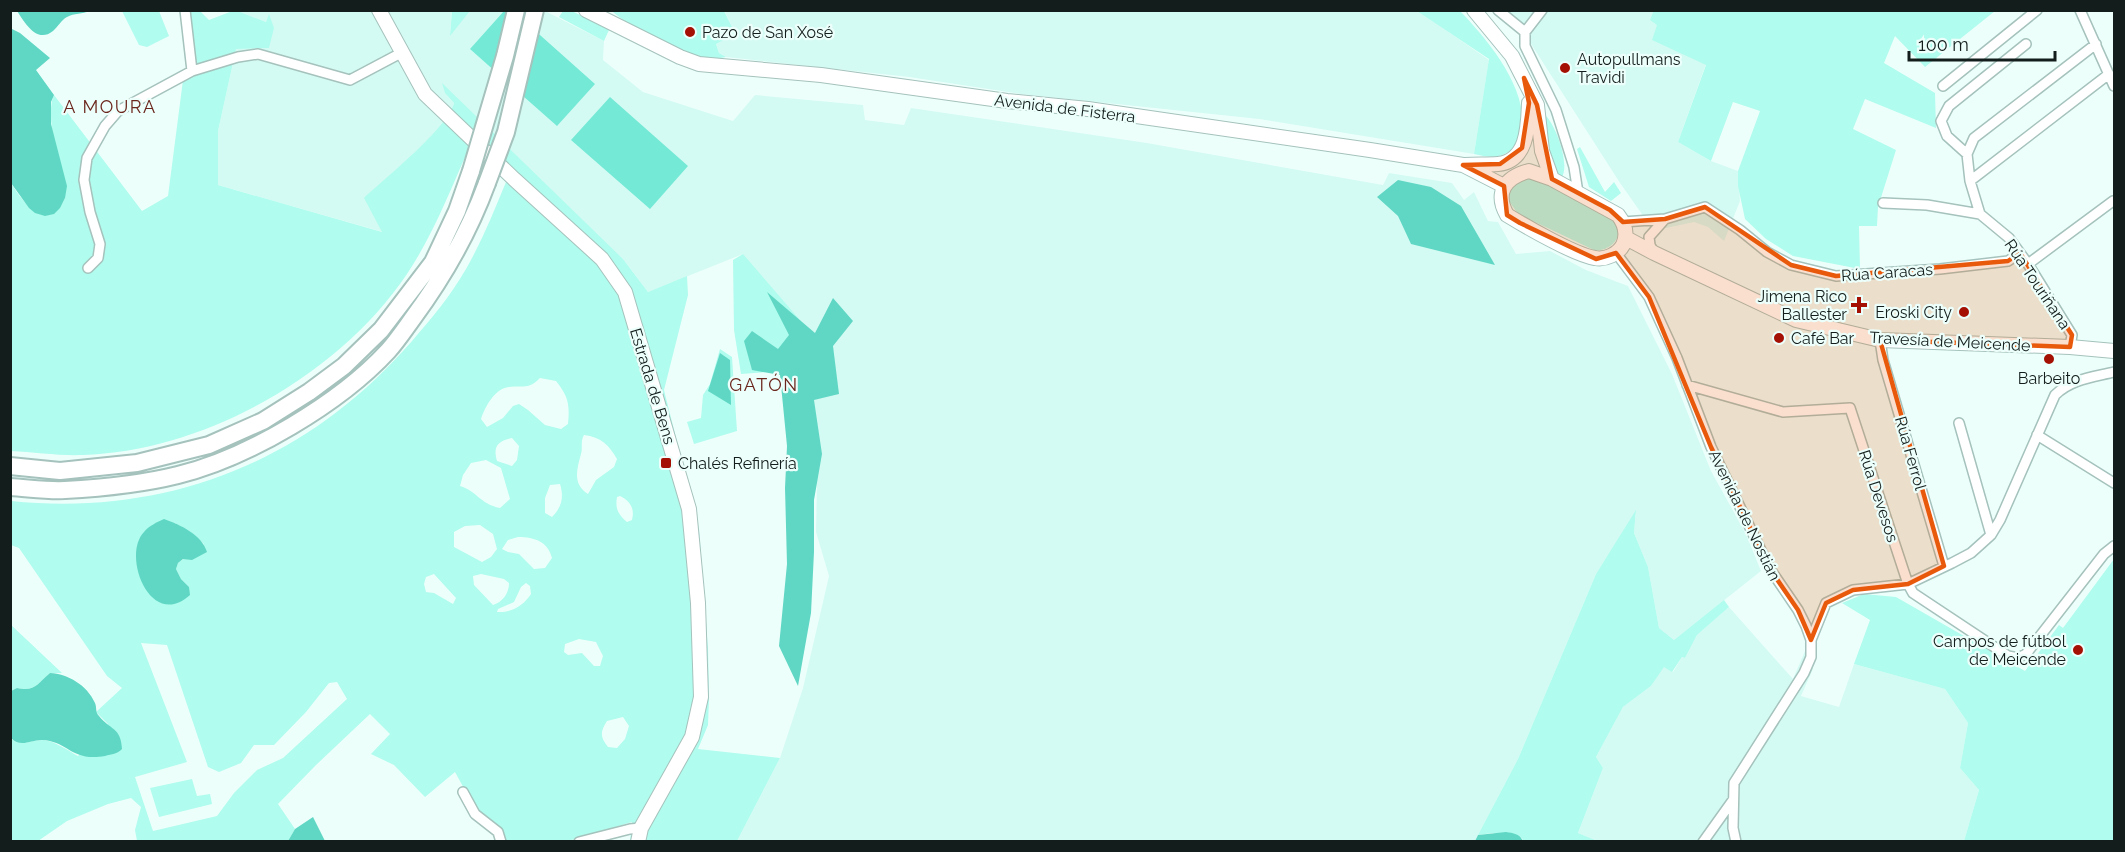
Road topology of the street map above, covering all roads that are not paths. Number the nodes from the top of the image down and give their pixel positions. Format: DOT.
graph roads {
  1 [pos="185,10"];
  2 [pos="379,10"];
  3 [pos="516,10"];
  4 [pos="535,10"];
  5 [pos="586,10"];
  6 [pos="607,10"];
  7 [pos="1474,10"];
  8 [pos="1498,10"];
  9 [pos="1542,10"];
  10 [pos="2037,10"];
  11 [pos="2080,10"];
  12 [pos="627,31"];
  13 [pos="1525,33"];
  14 [pos="2026,44"];
  15 [pos="2096,44"];
  16 [pos="401,53"];
  17 [pos="2115,58"];
  18 [pos="2103,60"];
  19 [pos="192,71"];
  20 [pos="2109,74"];
  21 [pos="1524,78"];
  22 [pos="1943,86"];
  23 [pos="2115,86"];
  24 [pos="1529,103"];
  25 [pos="1966,154"];
  26 [pos="1463,165"];
  27 [pos="1529,171"];
  28 [pos="1552,180"];
  29 [pos="1970,181"];
  30 [pos="1504,186"];
  31 [pos="1578,193"];
  32 [pos="2113,201"];
  33 [pos="1883,203"];
  34 [pos="1980,214"];
  35 [pos="1665,219"];
  36 [pos="1623,222"];
  37 [pos="1626,238"];
  38 [pos="1616,253"];
  39 [pos="2020,253"];
  40 [pos="1654,254"];
  41 [pos="2028,264"];
  42 [pos="88,268"];
  43 [pos="1880,340"];
  44 [pos="2070,347"];
  45 [pos="2115,351"];
  46 [pos="2115,372"];
  47 [pos="1687,385"];
  48 [pos="1959,423"];
  49 [pos="2037,435"];
  50 [pos="10,466"];
  51 [pos="2115,483"];
  52 [pos="10,487"];
  53 [pos="1991,535"];
  54 [pos="2115,546"];
  55 [pos="1944,567"];
  56 [pos="1908,584"];
  57 [pos="1811,640"];
  58 [pos="463,792"];
  59 [pos="1733,800"];
  60 [pos="640,835"];
  61 [pos="501,842"];
  62 [pos="579,842"];
  63 [pos="1703,842"];
  64 [pos="1736,842"];
  1 -- 19 [label="street"];
  2 -- 16 [label="main road, Estrada de Bens"];
  3 -- 50 [label="highway, bridge"];
  4 -- 52 [label="highway, bridge"];
  5 -- 12 [label="main road, Avenida de Fisterra"];
  6 -- 12 [label="main road, Avenida de Fisterra"];
  7 -- 21 [label="main road"];
  8 -- 13 [label="street"];
  9 -- 13 [label="street"];
  10 -- 22 [label="street"];
  11 -- 15 [label="street"];
  12 -- 26 [label="main road, Avenida de Fisterra"];
  13 -- 31 [label="street"];
  14 -- 25 [label="street"];
  15 -- 18 [label="street"];
  15 -- 25 [label="street"];
  16 -- 19 [label="street"];
  16 -- 60 [label="main road, Estrada de Bens"];
  17 -- 18 [label="street"];
  18 -- 20 [label="street"];
  19 -- 42 [label="street"];
  20 -- 23 [label="street"];
  20 -- 29 [label="street"];
  21 -- 24 [label="main road"];
  21 -- 28 [label="main road"];
  24 -- 26 [label="main road"];
  24 -- 27 [label="main road"];
  25 -- 29 [label="street"];
  26 -- 30 [label="main road, Avenida de Fisterra"];
  27 -- 28 [label="main road"];
  27 -- 30 [label="main road"];
  28 -- 31 [label="main road"];
  29 -- 34 [label="street"];
  30 -- 38 [label="main road"];
  31 -- 36 [label="main road"];
  32 -- 41 [label="street"];
  33 -- 34 [label="street"];
  34 -- 39 [label="street, Rúa Touriñana"];
  35 -- 36 [label="street, Rúa Caracas"];
  35 -- 39 [label="street, Rúa Caracas"];
  35 -- 40 [label="street"];
  36 -- 37 [label="main road"];
  37 -- 38 [label="main road"];
  37 -- 40 [label="main road, Travesía de Meicende"];
  38 -- 47 [label="street, Avenida de Nostián"];
  39 -- 41 [label="street, Rúa Touriñana"];
  40 -- 43 [label="main road, Travesía de Meicende"];
  41 -- 44 [label="street, Rúa Touriñana"];
  43 -- 44 [label="main road, Travesía de Meicende"];
  43 -- 55 [label="street, Rúa Ferrol"];
  44 -- 45 [label="main road, Travesía de Meicende"];
  46 -- 49 [label="street"];
  47 -- 56 [label="street, Rúa Devesos"];
  47 -- 57 [label="street, Avenida de Nostián"];
  48 -- 53 [label="street"];
  49 -- 51 [label="street"];
  49 -- 53 [label="street"];
  53 -- 55 [label="street"];
  54 -- 56 [label="street"];
  55 -- 56 [label="street"];
  56 -- 57 [label="street"];
  57 -- 59 [label="street"];
  58 -- 61 [label="street"];
  59 -- 63 [label="street"];
  59 -- 64 [label="street"];
  60 -- 62 [label="street"];
}
